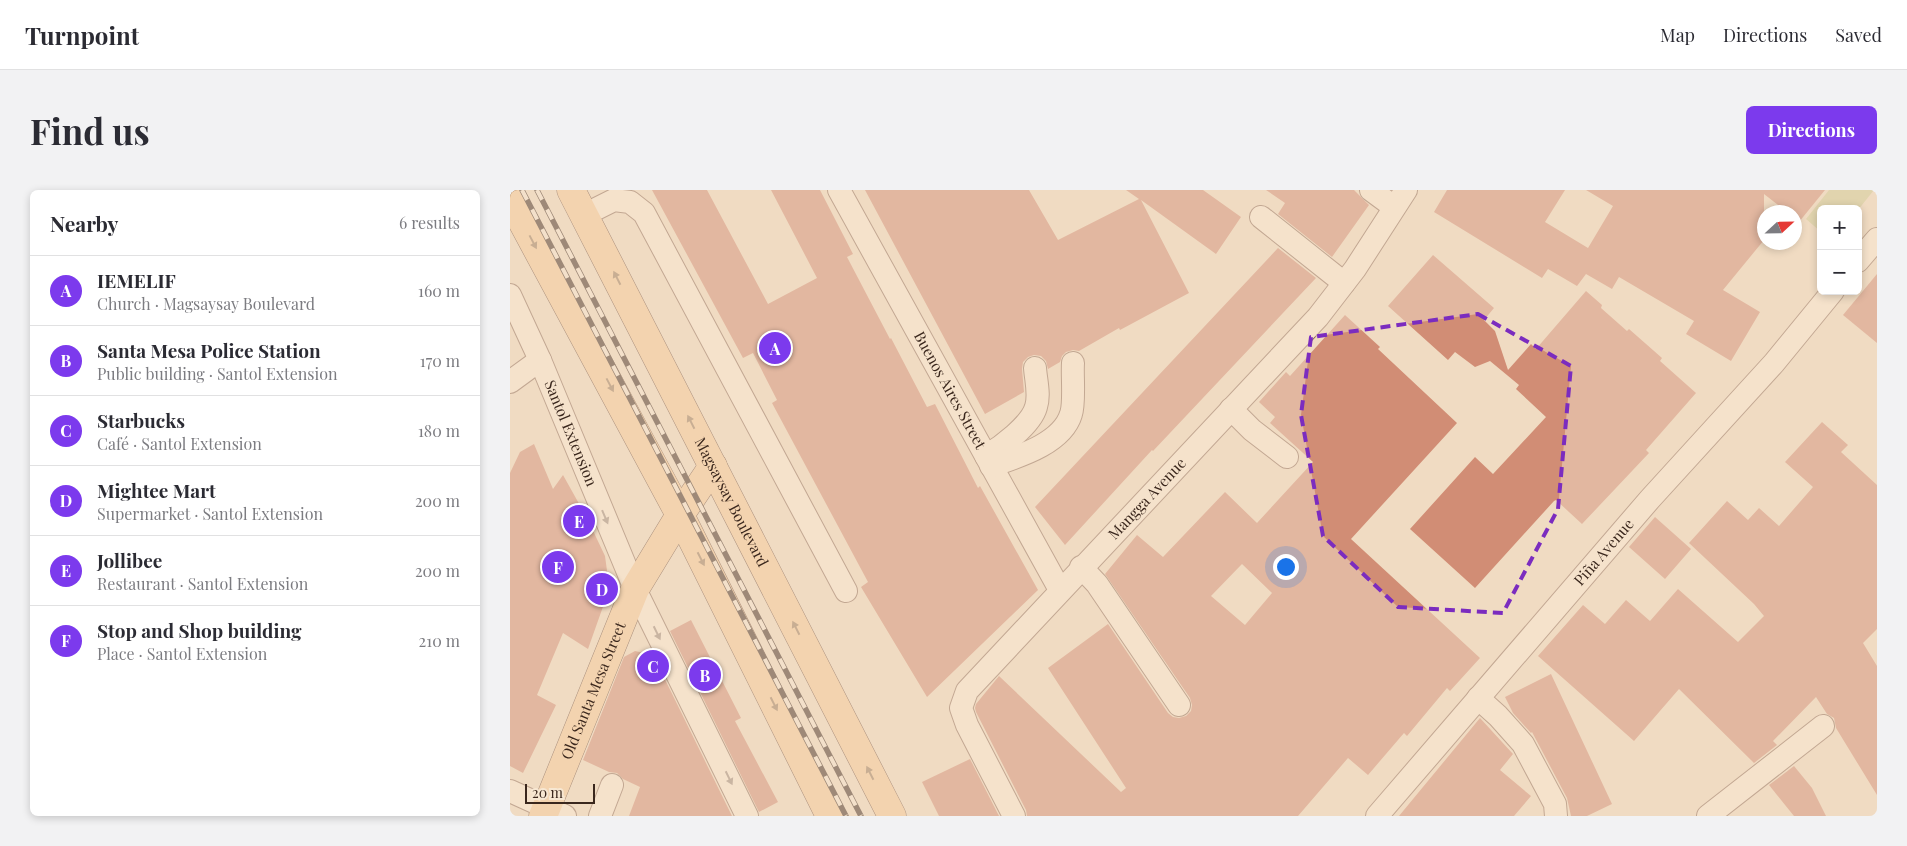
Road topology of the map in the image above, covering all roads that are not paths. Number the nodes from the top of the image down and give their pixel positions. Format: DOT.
graph roads {
  1 [pos="571,190"];
  2 [pos="839,190"];
  3 [pos="1370,190"];
  4 [pos="510,199"];
  5 [pos="1400,199"];
  6 [pos="584,214"];
  7 [pos="1261,216"];
  8 [pos="1344,283"];
  9 [pos="1830,295"];
  10 [pos="510,296"];
  11 [pos="540,360"];
  12 [pos="1073,363"];
  13 [pos="1035,368"];
  14 [pos="510,382"];
  15 [pos="1231,409"];
  16 [pos="1287,457"];
  17 [pos="989,461"];
  18 [pos="713,466"];
  19 [pos="680,515"];
  20 [pos="1081,568"];
  21 [pos="635,589"];
  22 [pos="1060,590"];
  23 [pos="846,591"];
  24 [pos="1478,698"];
  25 [pos="1179,705"];
  26 [pos="1823,726"];
  27 [pos="612,785"];
  28 [pos="510,791"];
  29 [pos="552,813"];
  30 [pos="600,816"];
  31 [pos="747,816"];
  32 [pos="830,816"];
  33 [pos="892,816"];
  34 [pos="1014,816"];
  35 [pos="1377,816"];
  36 [pos="1556,816"];
  37 [pos="1708,816"];
  1 -- 6 [label="main road, Magsaysay Boulevard"];
  2 -- 17 [label="street, Buenos Aires Street"];
  3 -- 5 [label="street"];
  4 -- 19 [label="main road, one-way"];
  5 -- 8 [label="street, Mangga Avenue"];
  18 -- 6 [label="main road, Magsaysay Boulevard, one-way"];
  6 -- 23 [label="street"];
  7 -- 8 [label="street"];
  8 -- 15 [label="street, Mangga Avenue"];
  9 -- 24 [label="street, Piña Avenue"];
  10 -- 11 [label="street, Santol Extension"];
  11 -- 14 [label="street"];
  11 -- 21 [label="street, Santol Extension, one-way"];
  12 -- 17 [label="street"];
  13 -- 17 [label="street"];
  15 -- 16 [label="street"];
  15 -- 20 [label="street, Mangga Avenue"];
  17 -- 22 [label="street, Buenos Aires Street"];
  18 -- 19 [label="main road, Old Santa Mesa Street"];
  33 -- 18 [label="main road, Magsaysay Boulevard, one-way"];
  19 -- 21 [label="main road, Old Santa Mesa Street"];
  19 -- 32 [label="main road, one-way"];
  20 -- 22 [label="street, Mangga Avenue"];
  20 -- 25 [label="street"];
  21 -- 29 [label="main road, Old Santa Mesa Street"];
  21 -- 31 [label="street, Santol Extension, one-way"];
  22 -- 34 [label="street, Mangga Avenue"];
  24 -- 35 [label="street, Piña Avenue"];
  24 -- 36 [label="street"];
  26 -- 37 [label="street"];
  27 -- 30 [label="street"];
  28 -- 29 [label="street"];
}
